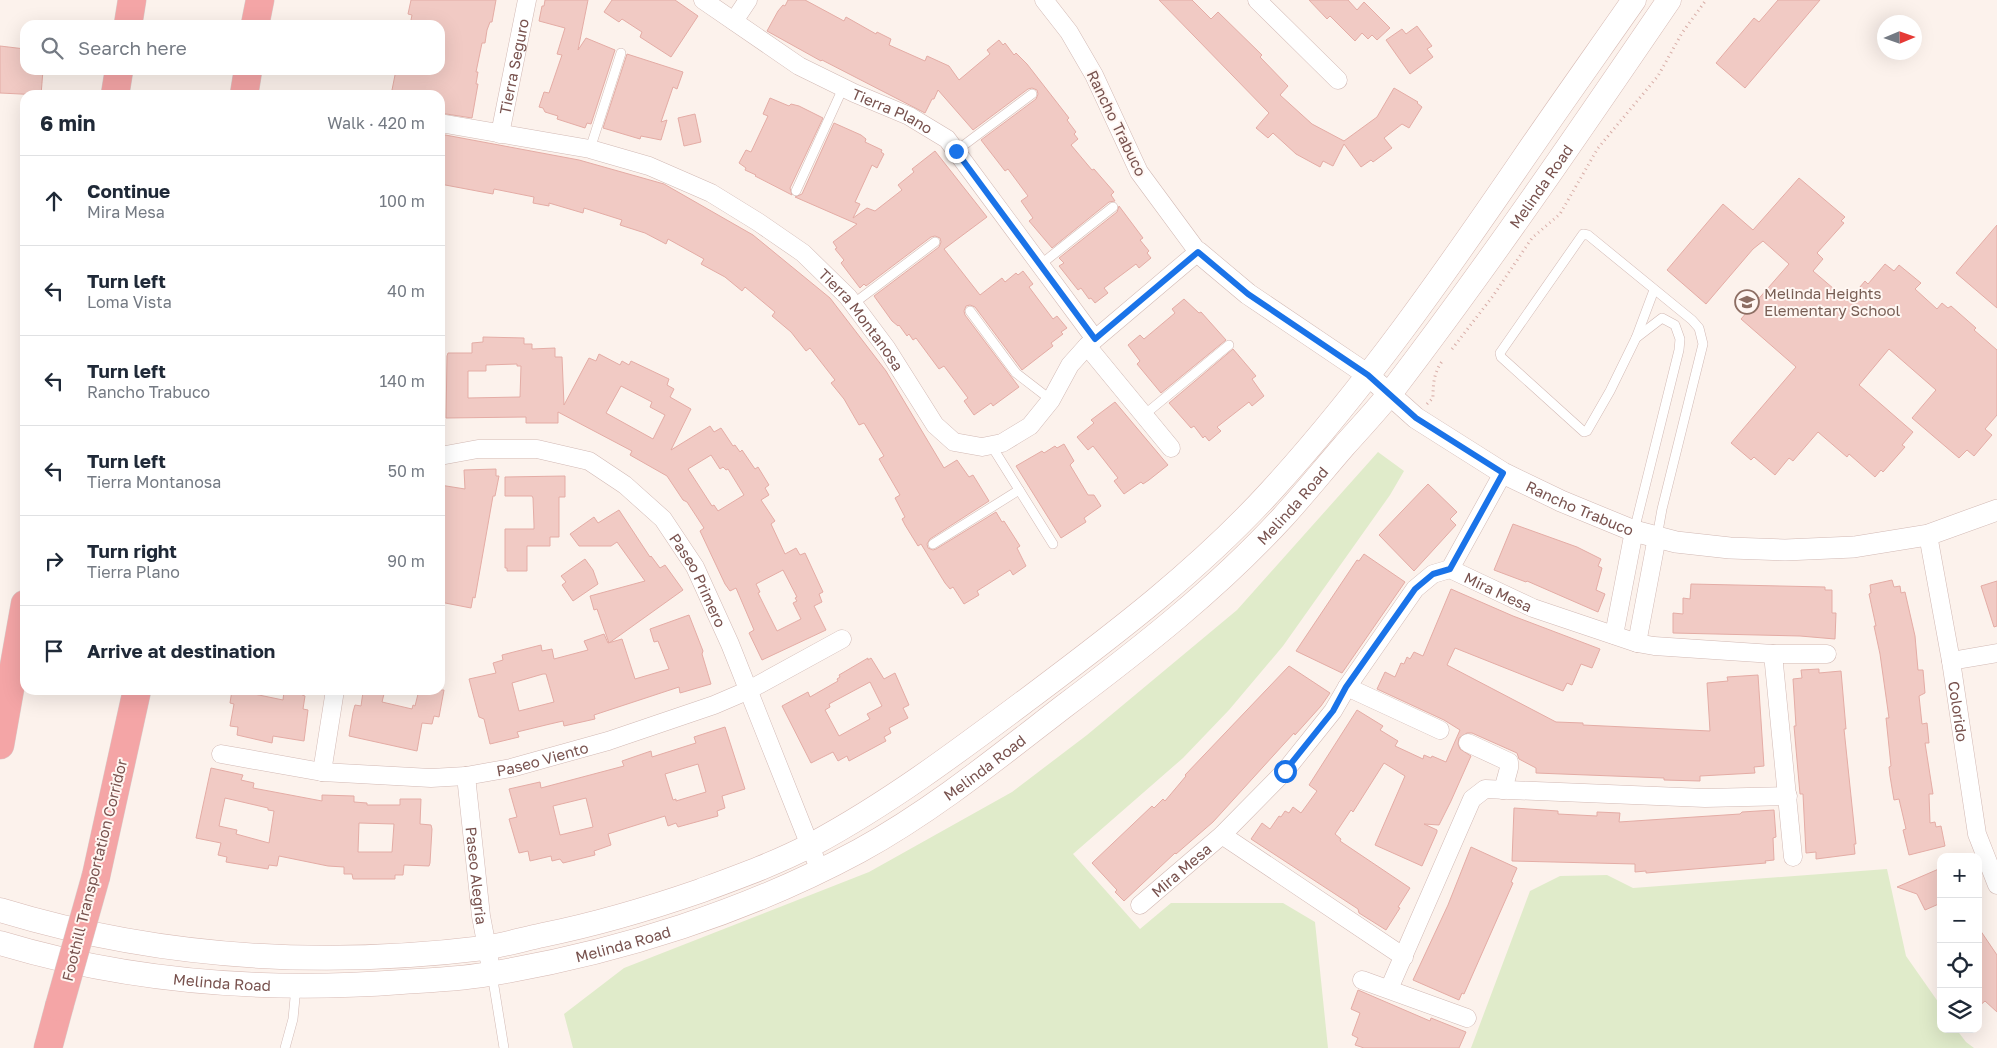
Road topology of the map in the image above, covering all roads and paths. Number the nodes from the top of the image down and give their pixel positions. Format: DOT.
graph roads {
  1 [pos="132,0"];
  2 [pos="260,0"];
  3 [pos="527,0"];
  4 [pos="703,0"];
  5 [pos="748,0"];
  6 [pos="1044,0"];
  7 [pos="1257,0"];
  8 [pos="1634,0"];
  9 [pos="1669,0"];
  10 [pos="1706,0"];
  11 [pos="129,20"];
  12 [pos="257,20"];
  13 [pos="734,21"];
  14 [pos="622,53"];
  15 [pos="118,75"];
  16 [pos="247,75"];
  17 [pos="1338,80"];
  18 [pos="843,88"];
  19 [pos="116,90"];
  20 [pos="245,90"];
  21 [pos="1032,94"];
  22 [pos="445,124"];
  23 [pos="500,134"];
  24 [pos="590,149"];
  25 [pos="956,151"];
  26 [pos="796,192"];
  27 [pos="1113,207"];
  28 [pos="935,242"];
  29 [pos="1198,252"];
  30 [pos="1040,265"];
  31 [pos="1654,290"];
  32 [pos="853,304"];
  33 [pos="970,311"];
  34 [pos="1636,338"];
  35 [pos="1091,342"];
  36 [pos="1230,344"];
  37 [pos="1368,375"];
  38 [pos="1389,395"];
  39 [pos="1051,400"];
  40 [pos="1144,415"];
  41 [pos="1416,418"];
  42 [pos="991,445"];
  43 [pos="1171,448"];
  44 [pos="445,455"];
  45 [pos="1503,473"];
  46 [pos="1019,490"];
  47 [pos="1997,510"];
  48 [pos="1634,530"];
  49 [pos="1928,535"];
  50 [pos="1657,537"];
  51 [pos="933,544"];
  52 [pos="1053,544"];
  53 [pos="1450,569"];
  54 [pos="20,632"];
  55 [pos="1614,635"];
  56 [pos="842,639"];
  57 [pos="1637,643"];
  58 [pos="1997,652"];
  59 [pos="1774,654"];
  60 [pos="1828,654"];
  61 [pos="1951,661"];
  62 [pos="1346,687"];
  63 [pos="748,690"];
  64 [pos="136,695"];
  65 [pos="334,695"];
  66 [pos="1440,730"];
  67 [pos="1468,743"];
  68 [pos="0,745"];
  69 [pos="221,754"];
  70 [pos="322,772"];
  71 [pos="466,776"];
  72 [pos="1502,790"];
  73 [pos="1788,796"];
  74 [pos="1222,835"];
  75 [pos="809,846"];
  76 [pos="1793,857"];
  77 [pos="820,871"];
  78 [pos="1997,885"];
  79 [pos="1140,904"];
  80 [pos="0,910"];
  81 [pos="0,943"];
  82 [pos="487,947"];
  83 [pos="1404,957"];
  84 [pos="492,974"];
  85 [pos="1362,980"];
  86 [pos="296,986"];
  87 [pos="1389,989"];
  88 [pos="1467,1018"];
  89 [pos="48,1048"];
  90 [pos="284,1048"];
  91 [pos="504,1048"];
  1 -- 11 [label="highway"];
  2 -- 12 [label="highway"];
  3 -- 23 [label="street, Tierra Seguro"];
  4 -- 13 [label="street, Tierra Plano"];
  5 -- 13 [label="street"];
  6 -- 29 [label="street, Rancho Trabuco"];
  7 -- 17 [label="street"];
  8 -- 37 [label="main road, Melinda Road"];
  9 -- 38 [label="main road, Melinda Road"];
  10 -- 41 [label="path"];
  13 -- 18 [label="street, Tierra Plano"];
  14 -- 24 [label="lane"];
  15 -- 19 [label="highway"];
  16 -- 20 [label="highway"];
  18 -- 25 [label="street, Tierra Plano"];
  18 -- 26 [label="lane"];
  21 -- 25 [label="lane"];
  22 -- 23 [label="street, Tierra Montanosa"];
  23 -- 24 [label="street, Tierra Montanosa"];
  24 -- 32 [label="street, Tierra Montanosa"];
  25 -- 30 [label="street, Tierra Plano"];
  27 -- 30 [label="lane"];
  28 -- 32 [label="lane"];
  29 -- 35 [label="street, Tierra Montanosa"];
  29 -- 37 [label="street, Rancho Trabuco"];
  30 -- 35 [label="street, Tierra Plano"];
  31 -- 34 [label="lane"];
  31 -- 34 [label="lane"];
  31 -- 50 [label="lane"];
  32 -- 42 [label="street, Tierra Montanosa"];
  33 -- 39 [label="lane"];
  34 -- 48 [label="lane"];
  35 -- 39 [label="street, Tierra Montanosa"];
  35 -- 40 [label="street, Tierra Plano"];
  36 -- 40 [label="lane"];
  37 -- 38 [label="street, Rancho Trabuco"];
  37 -- 75 [label="main road, Melinda Road"];
  38 -- 41 [label="street, Rancho Trabuco"];
  38 -- 77 [label="main road, Melinda Road"];
  39 -- 42 [label="street, Tierra Montanosa"];
  40 -- 43 [label="street, Tierra Plano"];
  41 -- 45 [label="street, Rancho Trabuco"];
  42 -- 46 [label="lane"];
  44 -- 63 [label="street, Paseo Primero"];
  45 -- 48 [label="street, Rancho Trabuco"];
  45 -- 53 [label="street"];
  46 -- 51 [label="lane"];
  46 -- 52 [label="lane"];
  47 -- 49 [label="street, Rancho Trabuco"];
  48 -- 50 [label="street, Rancho Trabuco"];
  48 -- 55 [label="street"];
  49 -- 50 [label="street, Rancho Trabuco"];
  49 -- 61 [label="street, Colorido"];
  50 -- 57 [label="street"];
  53 -- 55 [label="street, Mira Mesa"];
  53 -- 62 [label="street, Mira Mesa"];
  54 -- 68 [label="highway"];
  55 -- 57 [label="street, Mira Mesa"];
  56 -- 63 [label="street, Paseo Viento"];
  57 -- 59 [label="street, Mira Mesa"];
  58 -- 61 [label="street"];
  59 -- 60 [label="street, Mira Mesa"];
  59 -- 73 [label="street"];
  61 -- 78 [label="street, Colorido"];
  62 -- 66 [label="street"];
  62 -- 74 [label="street, Mira Mesa"];
  63 -- 71 [label="street, Paseo Viento"];
  63 -- 75 [label="street, Paseo Primero"];
  64 -- 89 [label="highway, Foothill Transportation Corridor, bridge"];
  65 -- 70 [label="street"];
  67 -- 72 [label="street"];
  69 -- 70 [label="street, Paseo Viento"];
  70 -- 71 [label="street, Paseo Viento"];
  71 -- 82 [label="street, Paseo Alegria"];
  72 -- 73 [label="street"];
  72 -- 83 [label="street"];
  73 -- 76 [label="street"];
  74 -- 79 [label="street, Mira Mesa"];
  74 -- 83 [label="street, Mira Mesa"];
  75 -- 77 [label="street, Paseo Primero"];
  75 -- 82 [label="main road, Melinda Road"];
  77 -- 84 [label="main road, Melinda Road"];
  80 -- 82 [label="main road, Melinda Road"];
  81 -- 86 [label="main road, Melinda Road"];
  82 -- 84 [label="street, Paseo Alegria"];
  83 -- 87 [label="street"];
  84 -- 86 [label="main road, Melinda Road"];
  84 -- 91 [label="lane"];
  85 -- 87 [label="street"];
  86 -- 90 [label="lane"];
  87 -- 88 [label="street"];
}
